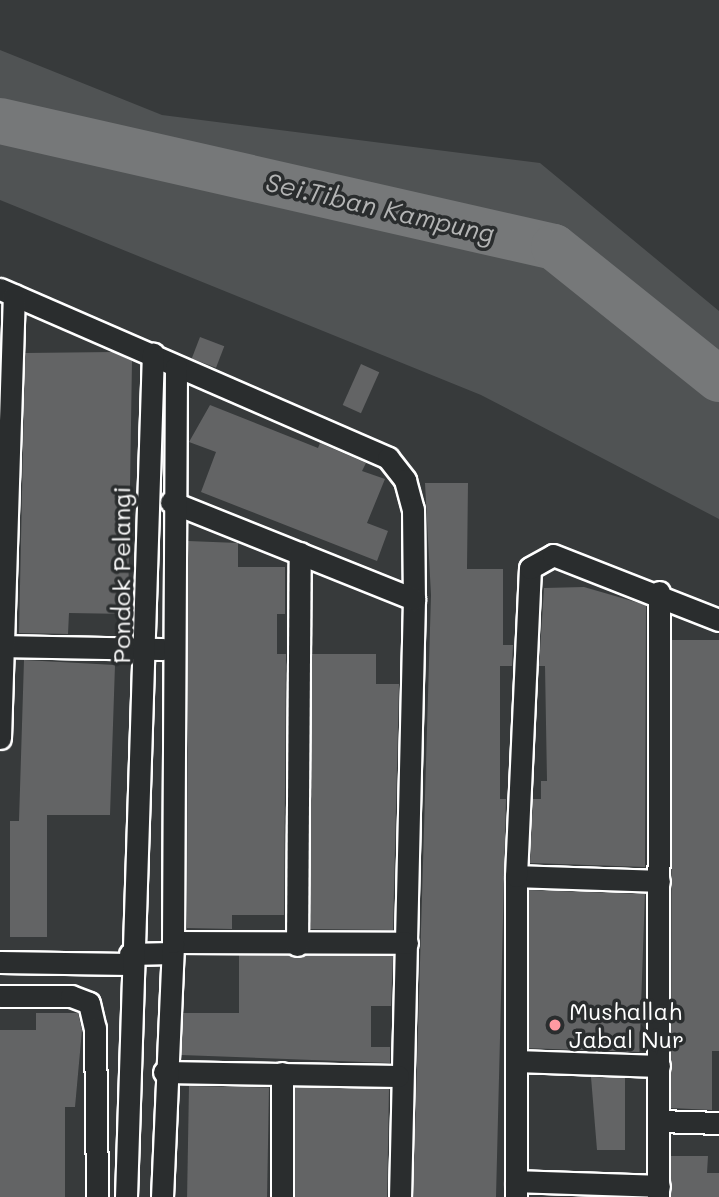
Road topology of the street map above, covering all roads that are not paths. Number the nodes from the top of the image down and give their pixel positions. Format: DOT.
graph roads {
  1 [pos="7,292"];
  2 [pos="153,353"];
  3 [pos="176,367"];
  4 [pos="6,415"];
  5 [pos="171,502"];
  6 [pos="5,533"];
  7 [pos="300,553"];
  8 [pos="659,592"];
  9 [pos="414,599"];
  10 [pos="719,620"];
  11 [pos="2,646"];
  12 [pos="148,649"];
  13 [pos="172,649"];
  14 [pos="0,737"];
  15 [pos="516,876"];
  16 [pos="659,881"];
  17 [pos="407,943"];
  18 [pos="297,945"];
  19 [pos="172,948"];
  20 [pos="129,959"];
  21 [pos="0,962"];
  22 [pos="0,996"];
  23 [pos="516,1061"];
  24 [pos="659,1066"];
  25 [pos="164,1072"];
  26 [pos="282,1073"];
  27 [pos="398,1076"];
  28 [pos="659,1121"];
  29 [pos="719,1124"];
  30 [pos="516,1189"];
  31 [pos="659,1191"];
  32 [pos="97,1197"];
  33 [pos="126,1197"];
  34 [pos="162,1197"];
  35 [pos="282,1197"];
  36 [pos="400,1197"];
  1 -- 2 [label="street"];
  1 -- 4 [label="street"];
  2 -- 3 [label="street"];
  2 -- 12 [label="street, Pondok Pelangi"];
  3 -- 5 [label="street"];
  3 -- 9 [label="street"];
  4 -- 6 [label="street"];
  5 -- 7 [label="street"];
  5 -- 13 [label="street"];
  6 -- 11 [label="street"];
  7 -- 9 [label="street"];
  7 -- 18 [label="street"];
  8 -- 10 [label="street"];
  8 -- 15 [label="street"];
  8 -- 16 [label="street"];
  9 -- 17 [label="street"];
  11 -- 12 [label="street"];
  11 -- 14 [label="street"];
  12 -- 13 [label="street"];
  12 -- 20 [label="street, Pondok Pelangi"];
  13 -- 19 [label="street"];
  15 -- 16 [label="street"];
  15 -- 23 [label="street"];
  16 -- 24 [label="street"];
  17 -- 18 [label="street"];
  17 -- 27 [label="street"];
  18 -- 19 [label="street"];
  19 -- 20 [label="street"];
  19 -- 25 [label="street"];
  20 -- 21 [label="street"];
  20 -- 33 [label="street, Pondok Pelangi"];
  22 -- 32 [label="street"];
  23 -- 24 [label="street"];
  23 -- 30 [label="street"];
  24 -- 28 [label="street"];
  25 -- 26 [label="street"];
  25 -- 34 [label="street"];
  26 -- 27 [label="street"];
  26 -- 35 [label="street"];
  27 -- 36 [label="street"];
  28 -- 29 [label="street"];
  28 -- 31 [label="street"];
  30 -- 31 [label="street"];
}
